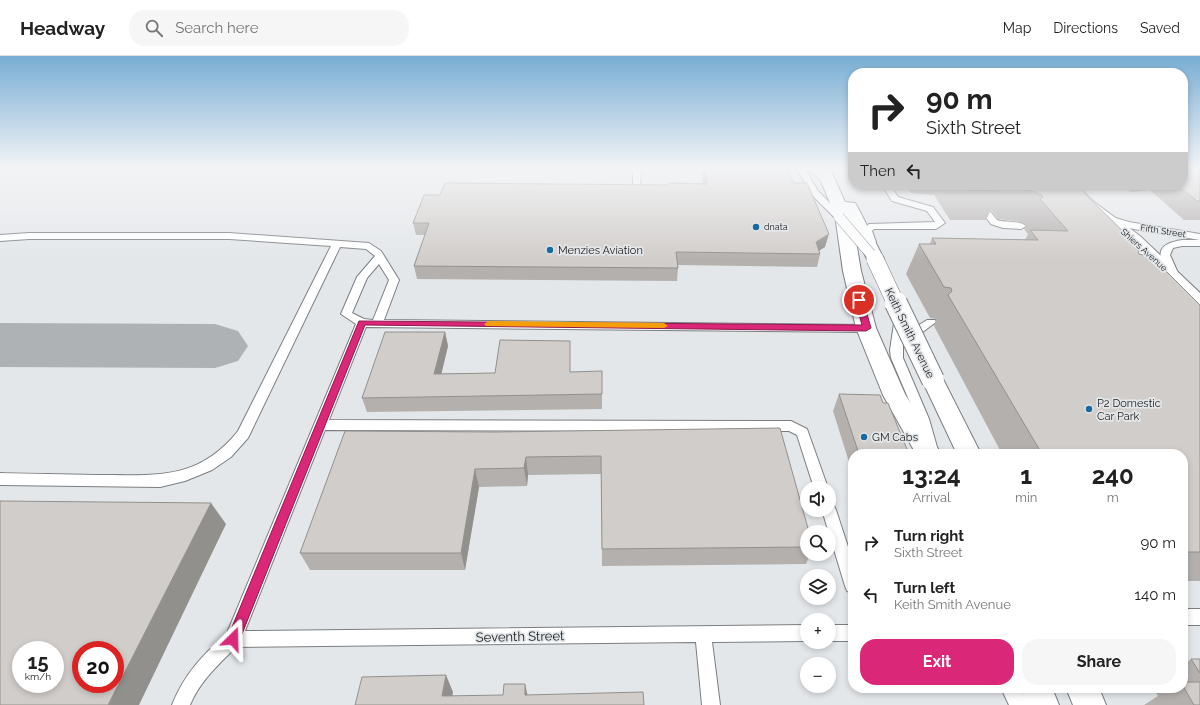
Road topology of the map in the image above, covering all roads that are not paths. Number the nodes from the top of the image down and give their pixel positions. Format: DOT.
graph roads {
  1 [pos="821,199"];
  2 [pos="837,199"];
  3 [pos="841,199"];
  4 [pos="896,199"];
  5 [pos="976,199"];
  6 [pos="1074,199"];
  7 [pos="1078,199"];
  8 [pos="1102,222"];
  9 [pos="1021,226"];
  10 [pos="1200,237"];
  11 [pos="0,238"];
  12 [pos="1200,243"];
  13 [pos="337,244"];
  14 [pos="1127,245"];
  15 [pos="380,257"];
  16 [pos="874,259"];
  17 [pos="1178,282"];
  18 [pos="1200,304"];
  19 [pos="362,322"];
  20 [pos="931,322"];
  21 [pos="377,323"];
  22 [pos="866,328"];
  23 [pos="897,344"];
  24 [pos="320,425"];
  25 [pos="927,449"];
  26 [pos="929,449"];
  27 [pos="967,449"];
  28 [pos="0,479"];
  29 [pos="819,481"];
  30 [pos="830,517"];
  31 [pos="848,571"];
  32 [pos="1188,618"];
  33 [pos="1200,618"];
  34 [pos="800,633"];
  35 [pos="836,633"];
  36 [pos="848,633"];
  37 [pos="703,634"];
  38 [pos="233,639"];
  39 [pos="1013,693"];
  40 [pos="1038,693"];
  41 [pos="1084,693"];
  42 [pos="181,705"];
  43 [pos="711,705"];
  44 [pos="1019,705"];
  45 [pos="1043,705"];
  46 [pos="1090,705"];
  1 -- 16 [label="lane, bridge"];
  2 -- 22 [label="street"];
  3 -- 16 [label="street, Keith Smith Avenue, bridge"];
  4 -- 23 [label="lane"];
  5 -- 9 [label="lane"];
  6 -- 14 [label="street, Shiers Avenue"];
  7 -- 8 [label="street, Shiers Avenue"];
  8 -- 10 [label="lane, Fifth Street"];
  8 -- 14 [label="street, Shiers Avenue"];
  11 -- 13 [label="lane"];
  12 -- 17 [label="lane"];
  13 -- 15 [label="lane"];
  13 -- 28 [label="lane"];
  14 -- 17 [label="street, Shiers Avenue"];
  15 -- 19 [label="lane"];
  15 -- 21 [label="lane"];
  16 -- 27 [label="street, Keith Smith Avenue, bridge"];
  17 -- 18 [label="street, Shiers Avenue"];
  19 -- 21 [label="lane"];
  19 -- 24 [label="lane"];
  20 -- 23 [label="lane"];
  21 -- 22 [label="lane"];
  22 -- 25 [label="street"];
  23 -- 26 [label="lane"];
  24 -- 29 [label="lane"];
  24 -- 38 [label="lane"];
  30 -- 31 [label="lane"];
  32 -- 33 [label="lane"];
  34 -- 37 [label="lane, Seventh Street"];
  35 -- 36 [label="lane"];
  37 -- 38 [label="lane, Seventh Street"];
  37 -- 43 [label="lane"];
  38 -- 42 [label="lane"];
  39 -- 44 [label="lane"];
  40 -- 45 [label="street"];
  41 -- 46 [label="street"];
}
